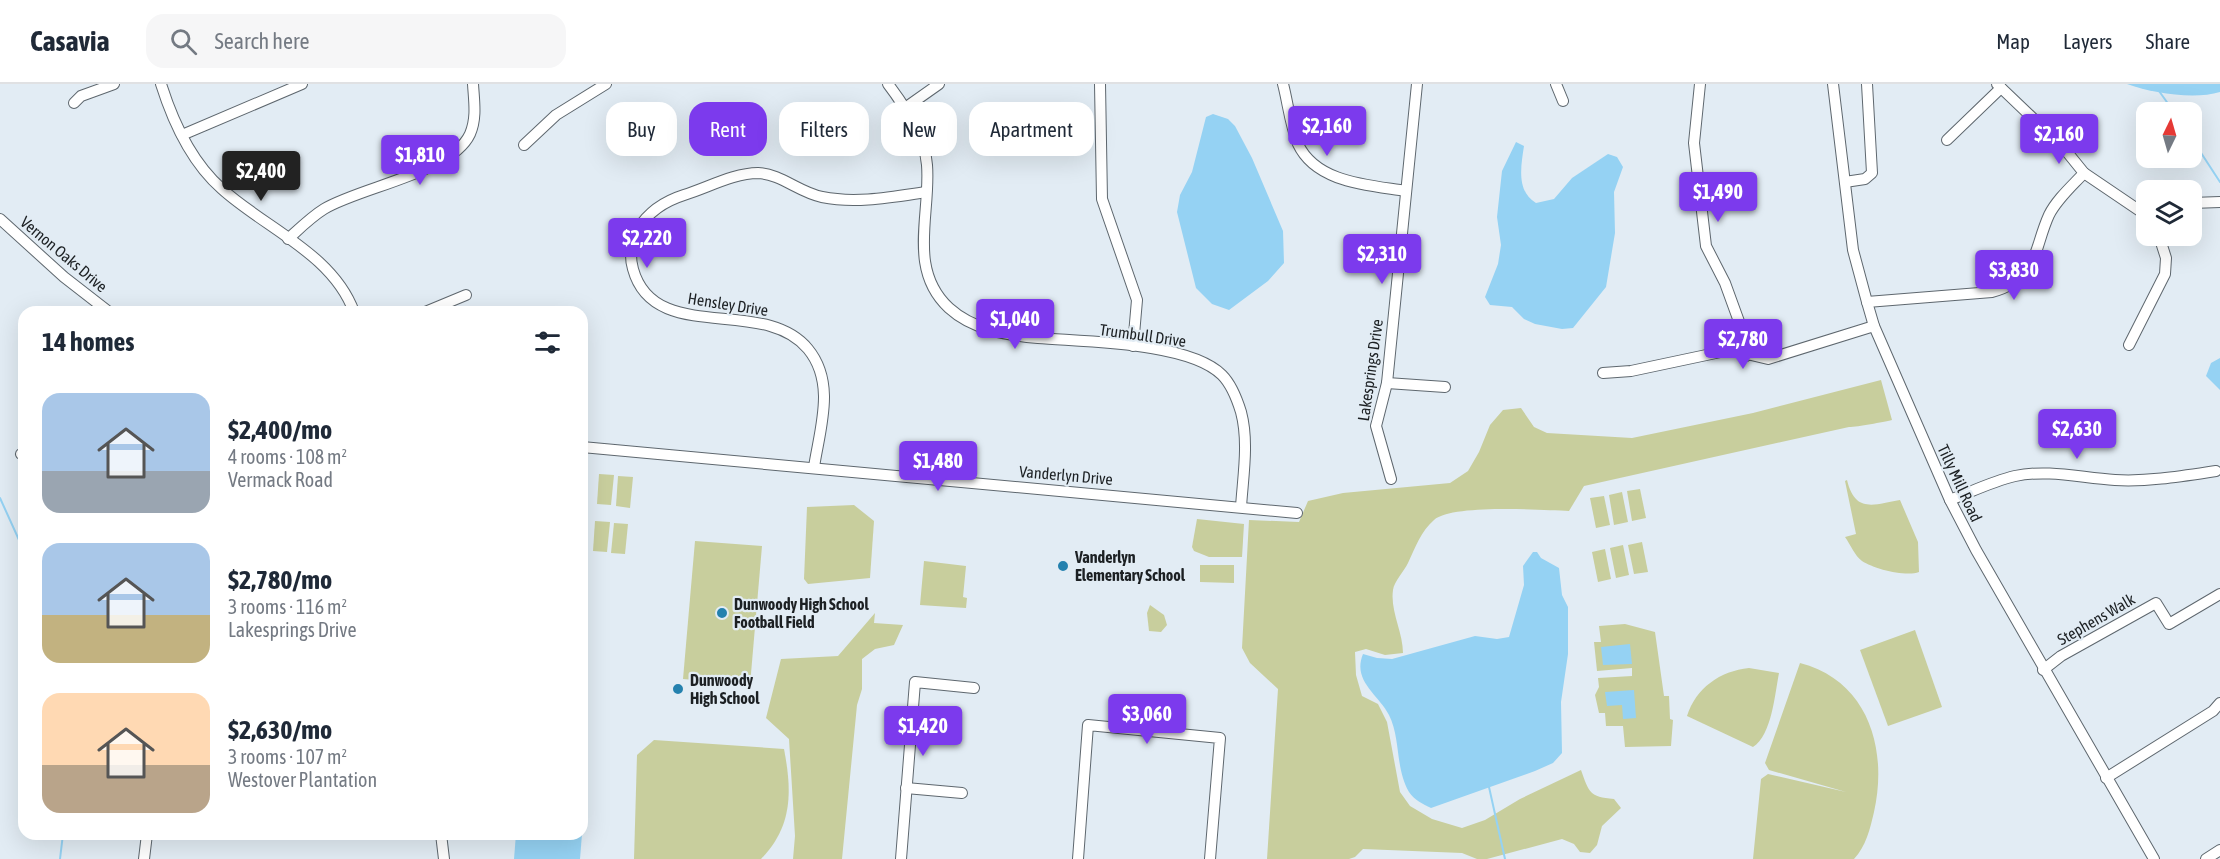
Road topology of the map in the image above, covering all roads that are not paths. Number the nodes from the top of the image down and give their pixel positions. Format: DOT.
graph roads {
  1 [pos="114,84"];
  2 [pos="161,84"];
  3 [pos="302,84"];
  4 [pos="473,84"];
  5 [pos="606,84"];
  6 [pos="888,84"];
  7 [pos="939,84"];
  8 [pos="1100,84"];
  9 [pos="1283,84"];
  10 [pos="1417,84"];
  11 [pos="1556,84"];
  12 [pos="1700,84"];
  13 [pos="1833,84"];
  14 [pos="1867,84"];
  15 [pos="1999,86"];
  16 [pos="1563,101"];
  17 [pos="901,102"];
  18 [pos="914,102"];
  19 [pos="75,103"];
  20 [pos="182,135"];
  21 [pos="1947,140"];
  22 [pos="524,145"];
  23 [pos="924,156"];
  24 [pos="2084,173"];
  25 [pos="1845,182"];
  26 [pos="1406,191"];
  27 [pos="926,192"];
  28 [pos="2220,202"];
  29 [pos="2202,203"];
  30 [pos="2136,208"];
  31 [pos="0,219"];
  32 [pos="288,239"];
  33 [pos="2162,246"];
  34 [pos="466,295"];
  35 [pos="1867,302"];
  36 [pos="101,306"];
  37 [pos="350,306"];
  38 [pos="439,306"];
  39 [pos="1874,326"];
  40 [pos="2129,345"];
  41 [pos="1133,346"];
  42 [pos="1746,356"];
  43 [pos="1603,373"];
  44 [pos="1387,383"];
  45 [pos="1445,387"];
  46 [pos="588,448"];
  47 [pos="814,467"];
  48 [pos="2216,471"];
  49 [pos="1391,479"];
  50 [pos="1950,500"];
  51 [pos="1241,507"];
  52 [pos="1297,513"];
  53 [pos="2220,594"];
  54 [pos="2043,670"];
  55 [pos="974,688"];
  56 [pos="2220,703"];
  57 [pos="2106,778"];
  58 [pos="906,788"];
  59 [pos="962,793"];
  60 [pos="146,840"];
  61 [pos="442,840"];
  62 [pos="2220,850"];
  63 [pos="144,859"];
  64 [pos="444,859"];
  65 [pos="901,859"];
  66 [pos="1078,859"];
  67 [pos="1210,859"];
  68 [pos="2154,859"];
  69 [pos="2206,859"];
  1 -- 19 [label="street"];
  2 -- 20 [label="street"];
  3 -- 20 [label="street"];
  4 -- 32 [label="street"];
  5 -- 22 [label="street"];
  6 -- 17 [label="street, Trumbull Drive"];
  7 -- 18 [label="street"];
  8 -- 41 [label="street"];
  9 -- 26 [label="street"];
  10 -- 26 [label="street, Lakesprings Drive"];
  11 -- 16 [label="street"];
  12 -- 42 [label="street"];
  13 -- 25 [label="street, Tilly Mill Road"];
  14 -- 25 [label="street"];
  15 -- 21 [label="street"];
  15 -- 24 [label="street"];
  20 -- 32 [label="street"];
  23 -- 27 [label="street, Trumbull Drive"];
  24 -- 30 [label="street"];
  24 -- 35 [label="street"];
  25 -- 35 [label="street, Tilly Mill Road"];
  26 -- 44 [label="street, Lakesprings Drive"];
  27 -- 41 [label="street, Trumbull Drive"];
  27 -- 47 [label="street, Hensley Drive"];
  28 -- 29 [label="street"];
  31 -- 36 [label="street, Vernon Oaks Drive"];
  32 -- 37 [label="street"];
  33 -- 40 [label="street"];
  34 -- 38 [label="street"];
  35 -- 39 [label="street, Tilly Mill Road"];
  39 -- 42 [label="street"];
  39 -- 50 [label="street, Tilly Mill Road"];
  41 -- 51 [label="street, Trumbull Drive"];
  42 -- 43 [label="street"];
  44 -- 45 [label="street"];
  44 -- 49 [label="street, Lakesprings Drive"];
  46 -- 47 [label="street, Vanderlyn Drive"];
  47 -- 51 [label="street, Vanderlyn Drive"];
  48 -- 50 [label="street"];
  50 -- 54 [label="street, Tilly Mill Road"];
  51 -- 52 [label="street, Vanderlyn Drive"];
  53 -- 54 [label="street, Stephens Walk"];
  54 -- 57 [label="street, Tilly Mill Road"];
  55 -- 58 [label="street"];
  56 -- 57 [label="street"];
  57 -- 68 [label="street, Tilly Mill Road"];
  58 -- 59 [label="street"];
  58 -- 65 [label="street"];
  60 -- 63 [label="street"];
  61 -- 64 [label="street"];
  62 -- 69 [label="street"];
  66 -- 67 [label="street"];
}
